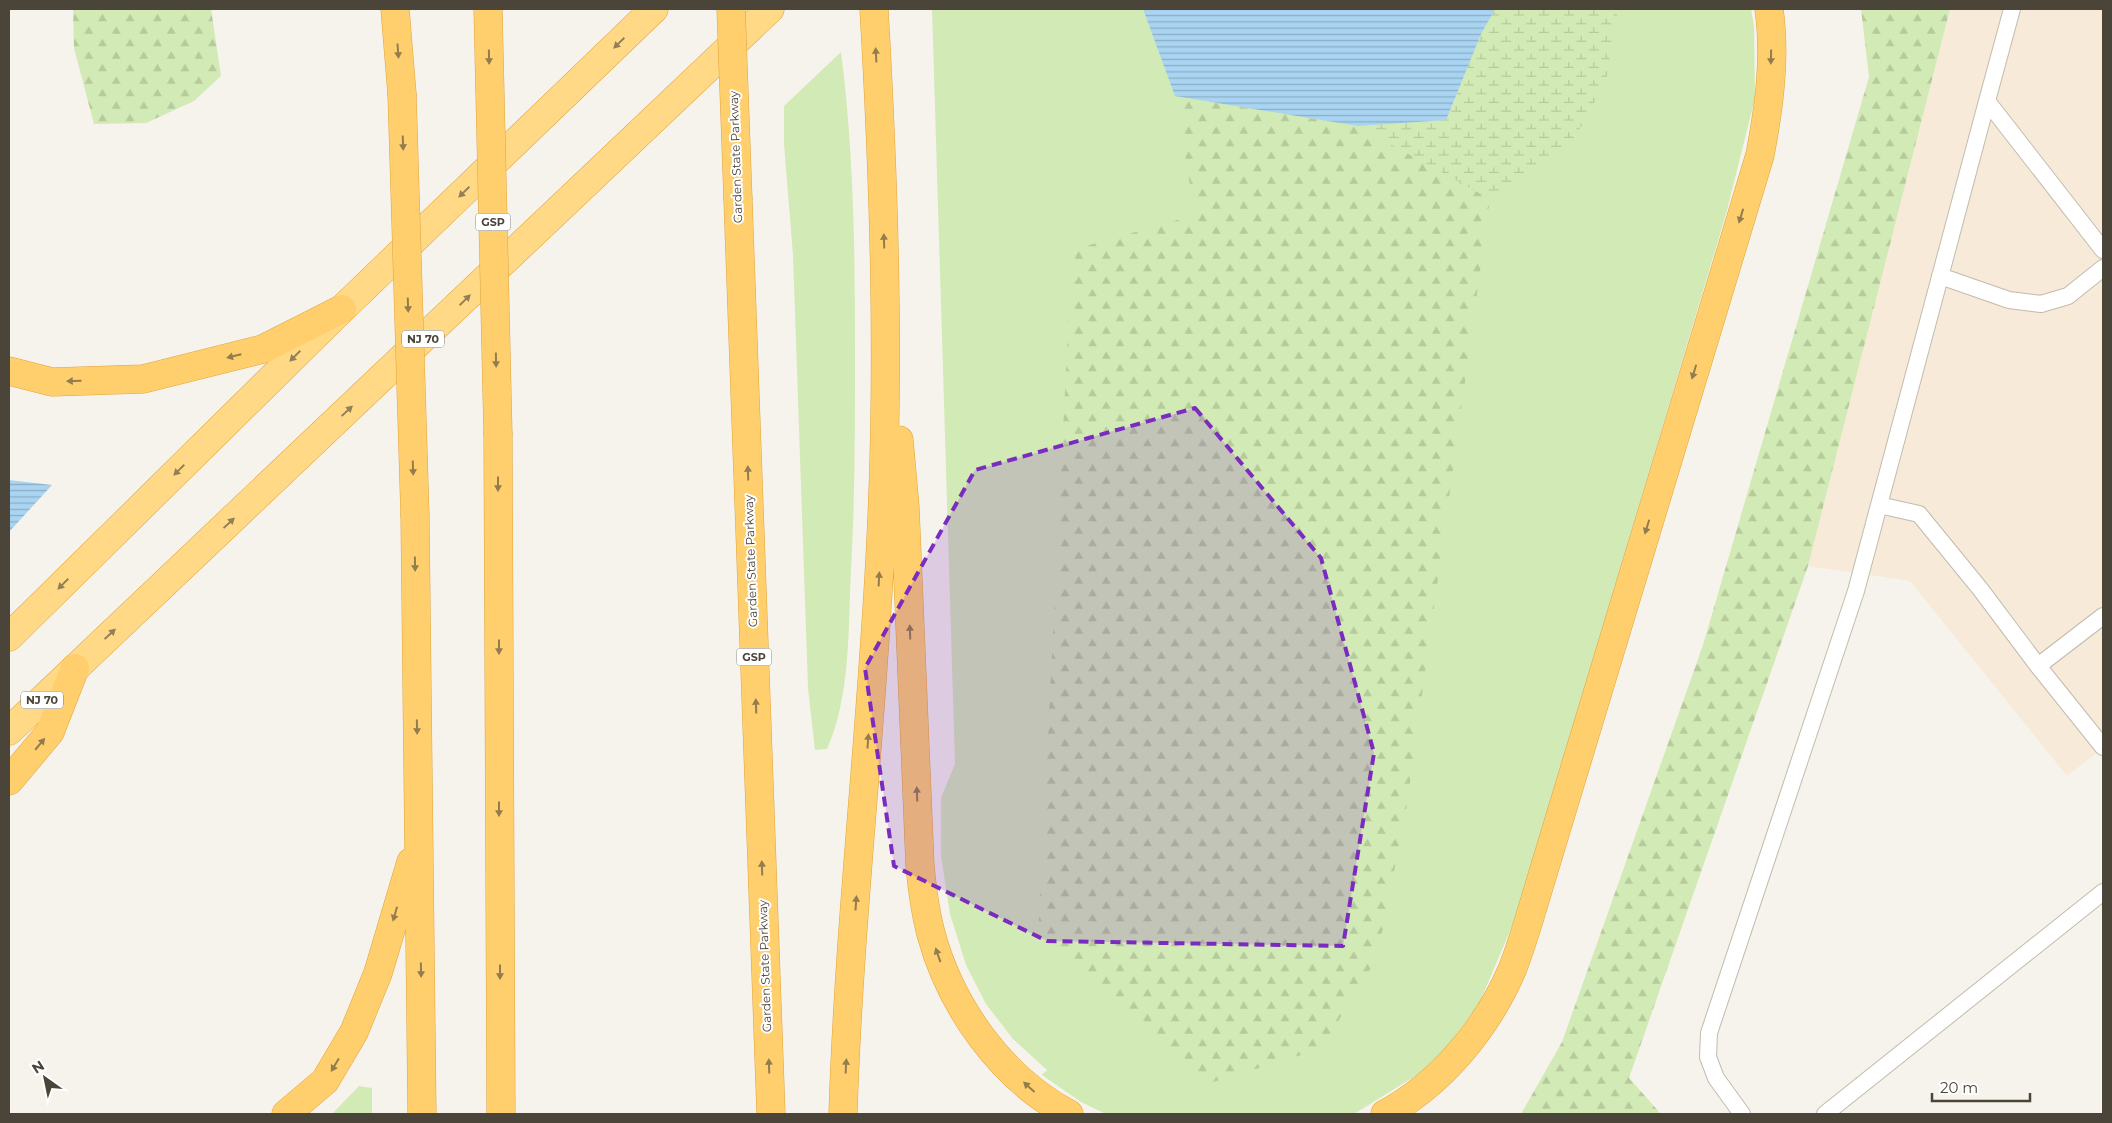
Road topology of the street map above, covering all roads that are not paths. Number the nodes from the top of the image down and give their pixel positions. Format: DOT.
graph roads {
  1 [pos="395,9"];
  2 [pos="488,9"];
  3 [pos="654,9"];
  4 [pos="731,9"];
  5 [pos="770,9"];
  6 [pos="874,9"];
  7 [pos="1769,9"];
  8 [pos="2012,9"];
  9 [pos="1987,101"];
  10 [pos="2103,250"];
  11 [pos="2103,268"];
  12 [pos="1940,276"];
  13 [pos="885,290"];
  14 [pos="342,309"];
  15 [pos="9,371"];
  16 [pos="1879,505"];
  17 [pos="2103,616"];
  18 [pos="9,637"];
  19 [pos="2038,666"];
  20 [pos="75,668"];
  21 [pos="9,731"];
  22 [pos="2103,747"];
  23 [pos="9,781"];
  24 [pos="419,834"];
  25 [pos="2103,892"];
  26 [pos="286,1114"];
  27 [pos="422,1114"];
  28 [pos="501,1114"];
  29 [pos="771,1114"];
  30 [pos="843,1114"];
  31 [pos="1069,1114"];
  32 [pos="1385,1114"];
  33 [pos="1742,1114"];
  34 [pos="1825,1114"];
  1 -- 24 [label="highway, one-way, bridge"];
  2 -- 28 [label="highway, GSP, one-way, bridge"];
  3 -- 14 [label="highway, one-way"];
  29 -- 4 [label="highway, Garden State Parkway / GSP, one-way, bridge"];
  20 -- 5 [label="highway, NJ 70, one-way"];
  13 -- 6 [label="highway, one-way"];
  7 -- 32 [label="highway, one-way"];
  8 -- 9 [label="lane"];
  9 -- 10 [label="lane"];
  9 -- 12 [label="lane"];
  11 -- 12 [label="lane"];
  12 -- 16 [label="lane"];
  30 -- 13 [label="highway, one-way"];
  31 -- 13 [label="highway, one-way"];
  14 -- 15 [label="highway, one-way"];
  14 -- 18 [label="highway, one-way"];
  16 -- 19 [label="lane"];
  16 -- 33 [label="lane"];
  17 -- 19 [label="lane"];
  19 -- 22 [label="lane"];
  20 -- 21 [label="highway, NJ 70"];
  23 -- 20 [label="highway, one-way"];
  24 -- 26 [label="highway, one-way"];
  24 -- 27 [label="highway, one-way"];
  25 -- 34 [label="lane"];
}
